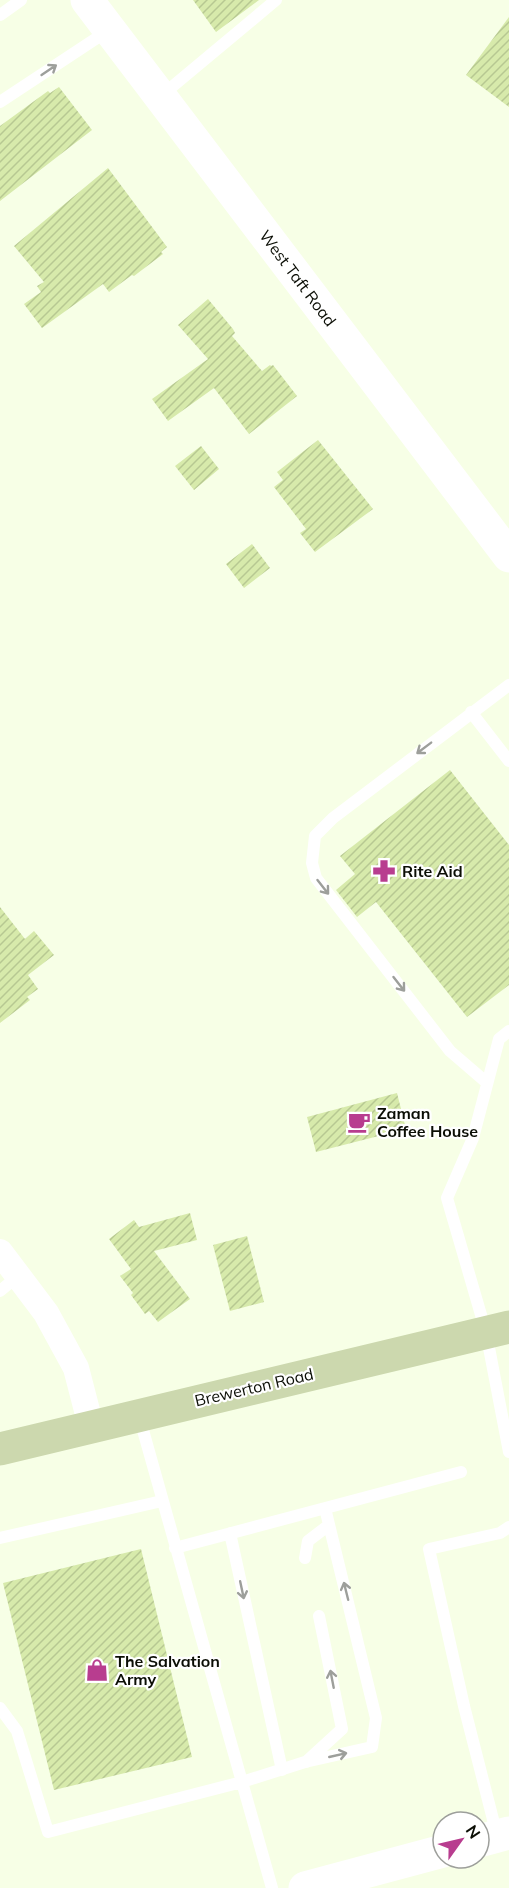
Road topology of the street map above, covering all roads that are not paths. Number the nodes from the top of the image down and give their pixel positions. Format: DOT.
graph roads {
  1 [pos="21,0"];
  2 [pos="87,0"];
  3 [pos="276,0"];
  4 [pos="0,15"];
  5 [pos="109,29"];
  6 [pos="160,96"];
  7 [pos="0,102"];
  8 [pos="509,556"];
  9 [pos="509,685"];
  10 [pos="471,712"];
  11 [pos="509,761"];
  12 [pos="509,1031"];
  13 [pos="486,1082"];
  14 [pos="0,1252"];
  15 [pos="9,1283"];
  16 [pos="498,1330"];
  17 [pos="139,1414"];
  18 [pos="91,1426"];
  19 [pos="507,1432"];
  20 [pos="0,1449"];
  21 [pos="509,1452"];
  22 [pos="461,1472"];
  23 [pos="162,1502"];
  24 [pos="325,1508"];
  25 [pos="329,1525"];
  26 [pos="509,1527"];
  27 [pos="230,1533"];
  28 [pos="0,1538"];
  29 [pos="175,1548"];
  30 [pos="305,1558"];
  31 [pos="319,1616"];
  32 [pos="0,1708"];
  33 [pos="305,1762"];
  34 [pos="282,1770"];
  35 [pos="242,1782"];
  36 [pos="495,1836"];
  37 [pos="431,1854"];
  38 [pos="272,1888"];
  39 [pos="305,1888"];
  1 -- 4 [label="lane"];
  2 -- 5 [label="main road, West Taft Road"];
  3 -- 6 [label="lane"];
  5 -- 6 [label="main road, West Taft Road"];
  7 -- 5 [label="lane, one-way"];
  6 -- 8 [label="main road, West Taft Road"];
  9 -- 10 [label="lane"];
  10 -- 11 [label="lane"];
  10 -- 13 [label="lane, one-way"];
  12 -- 13 [label="lane"];
  13 -- 16 [label="lane"];
  14 -- 15 [label="street"];
  15 -- 18 [label="street"];
  16 -- 17 [label="main road, Brewerton Road"];
  16 -- 19 [label="lane"];
  17 -- 18 [label="main road, Brewerton Road"];
  17 -- 23 [label="lane"];
  18 -- 20 [label="main road, Brewerton Road"];
  19 -- 21 [label="lane"];
  22 -- 24 [label="lane"];
  23 -- 28 [label="lane"];
  23 -- 29 [label="lane"];
  24 -- 25 [label="lane"];
  24 -- 27 [label="lane"];
  25 -- 30 [label="lane"];
  33 -- 25 [label="lane, one-way"];
  26 -- 36 [label="lane"];
  27 -- 29 [label="lane"];
  27 -- 34 [label="lane, one-way"];
  29 -- 35 [label="lane"];
  33 -- 31 [label="lane, one-way"];
  32 -- 35 [label="lane"];
  33 -- 34 [label="lane"];
  34 -- 35 [label="lane"];
  35 -- 38 [label="lane"];
  37 -- 39 [label="main road"];
}
